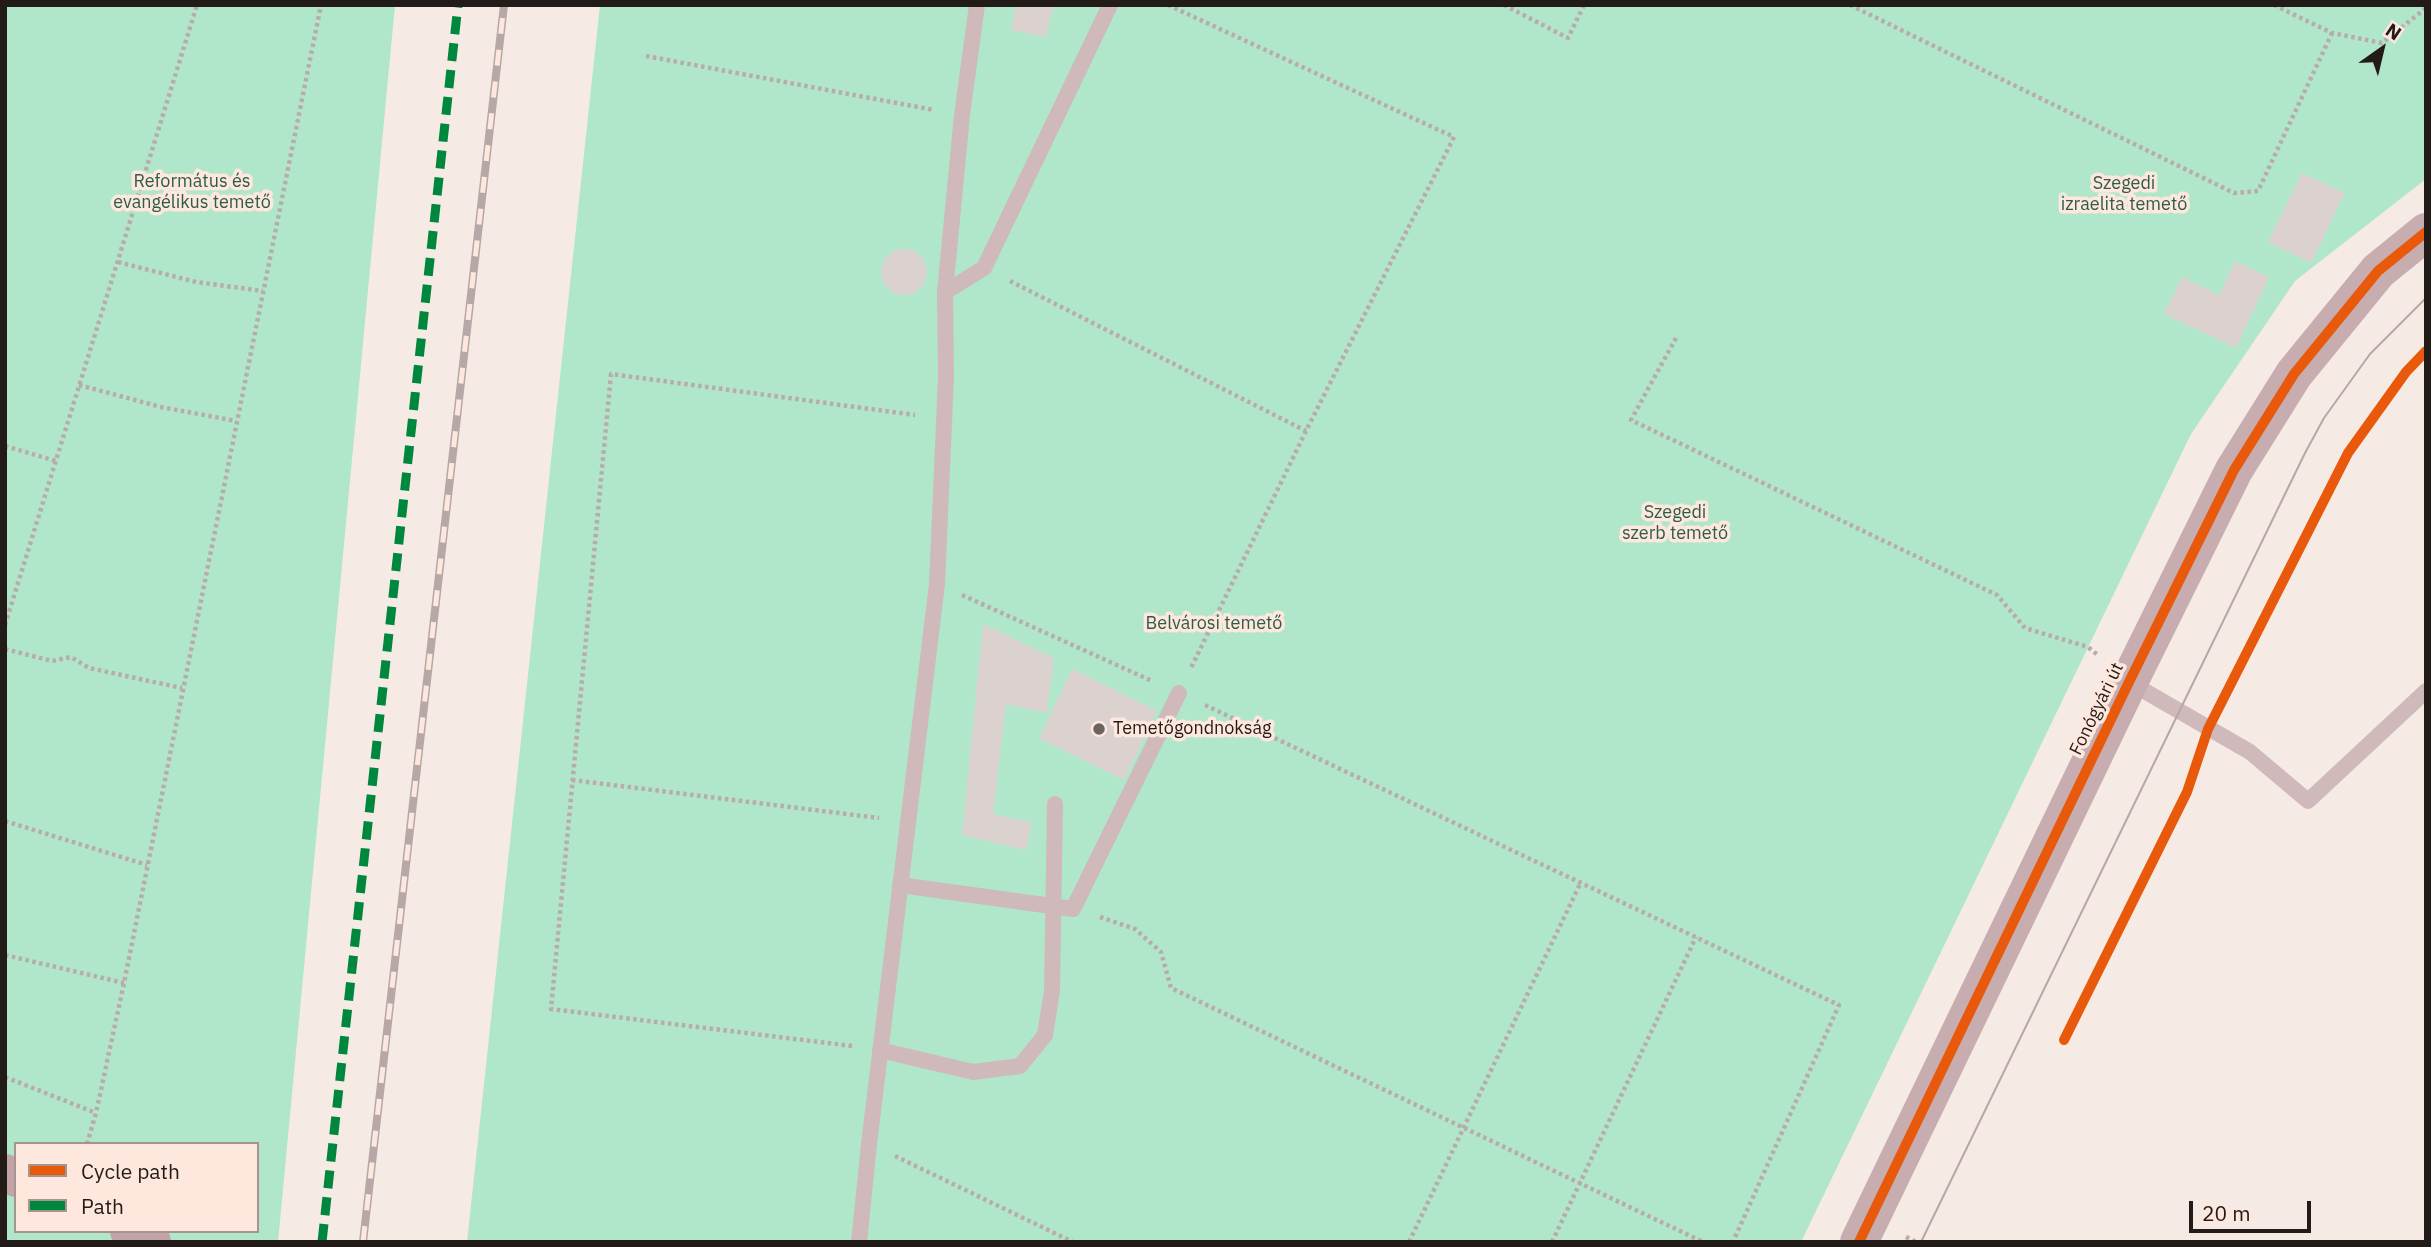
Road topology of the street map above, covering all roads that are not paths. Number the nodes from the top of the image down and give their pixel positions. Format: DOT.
graph roads {
  1 [pos="977,5"];
  2 [pos="1110,5"];
  3 [pos="2426,232"];
  4 [pos="945,292"];
  5 [pos="2129,682"];
  6 [pos="2426,691"];
  7 [pos="1179,693"];
  8 [pos="1055,804"];
  9 [pos="900,885"];
  10 [pos="1053,906"];
  11 [pos="880,1049"];
  12 [pos="133,1233"];
  13 [pos="152,1242"];
  14 [pos="859,1242"];
  15 [pos="1859,1242"];
  1 -- 4 [label="lane"];
  2 -- 4 [label="lane"];
  3 -- 5 [label="street, Fonógyári út"];
  4 -- 9 [label="lane"];
  5 -- 6 [label="lane"];
  5 -- 15 [label="street, Fonógyári út"];
  7 -- 10 [label="lane"];
  8 -- 10 [label="lane"];
  9 -- 10 [label="lane"];
  9 -- 11 [label="lane"];
  10 -- 11 [label="lane"];
  11 -- 14 [label="lane"];
  12 -- 13 [label="main road"];
}
